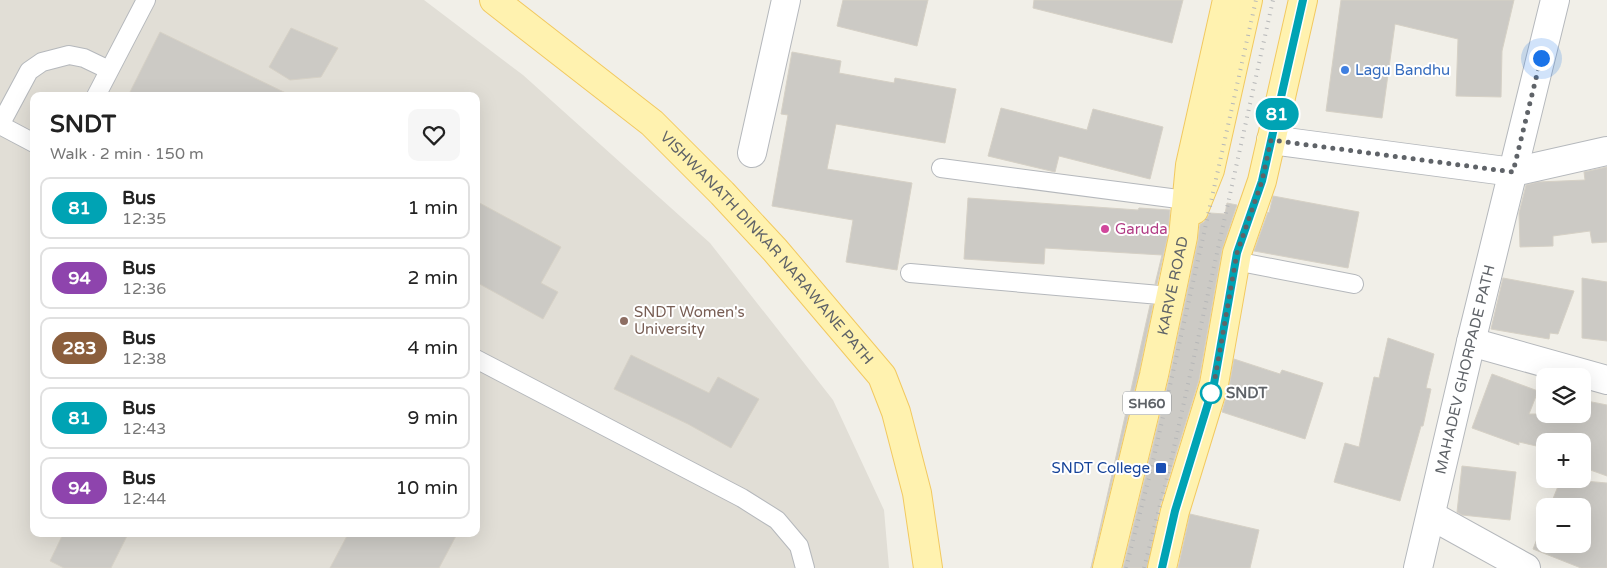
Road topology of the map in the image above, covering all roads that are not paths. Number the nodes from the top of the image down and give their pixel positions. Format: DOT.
graph roads {
  1 [pos="146,0"];
  2 [pos="494,0"];
  3 [pos="786,0"];
  4 [pos="1227,0"];
  5 [pos="1248,0"];
  6 [pos="1283,0"];
  7 [pos="1303,0"];
  8 [pos="1555,0"];
  9 [pos="109,70"];
  10 [pos="98,92"];
  11 [pos="1271,140"];
  12 [pos="30,141"];
  13 [pos="1607,151"];
  14 [pos="752,153"];
  15 [pos="941,168"];
  16 [pos="1513,172"];
  17 [pos="1186,200"];
  18 [pos="1183,237"];
  19 [pos="1236,257"];
  20 [pos="910,273"];
  21 [pos="1354,284"];
  22 [pos="1170,296"];
  23 [pos="1471,342"];
  24 [pos="480,361"];
  25 [pos="1607,380"];
  26 [pos="1432,516"];
  27 [pos="805,568"];
  28 [pos="928,568"];
  29 [pos="1107,568"];
  30 [pos="1162,568"];
  31 [pos="1418,568"];
  32 [pos="1526,568"];
  1 -- 9 [label="lane"];
  2 -- 28 [label="main road, VISHWANATH DINKAR NARAWANE PATH"];
  3 -- 14 [label="street"];
  4 -- 17 [label="main road, KARVE ROAD / SH60"];
  5 -- 18 [label="main road"];
  6 -- 19 [label="main road"];
  7 -- 11 [label="main road"];
  8 -- 16 [label="street, MAHADEV GHORPADE PATH"];
  9 -- 10 [label="lane"];
  9 -- 12 [label="lane"];
  11 -- 16 [label="street"];
  11 -- 19 [label="main road"];
  13 -- 16 [label="street"];
  15 -- 17 [label="lane"];
  16 -- 23 [label="street, MAHADEV GHORPADE PATH"];
  17 -- 18 [label="main road, KARVE ROAD / SH60"];
  18 -- 22 [label="main road, KARVE ROAD / SH60"];
  19 -- 21 [label="lane"];
  19 -- 30 [label="main road"];
  20 -- 22 [label="lane"];
  22 -- 29 [label="main road, KARVE ROAD / SH60"];
  23 -- 25 [label="street"];
  23 -- 26 [label="street, MAHADEV GHORPADE PATH"];
  24 -- 27 [label="lane"];
  26 -- 31 [label="street, MAHADEV GHORPADE PATH"];
  26 -- 32 [label="street"];
}
